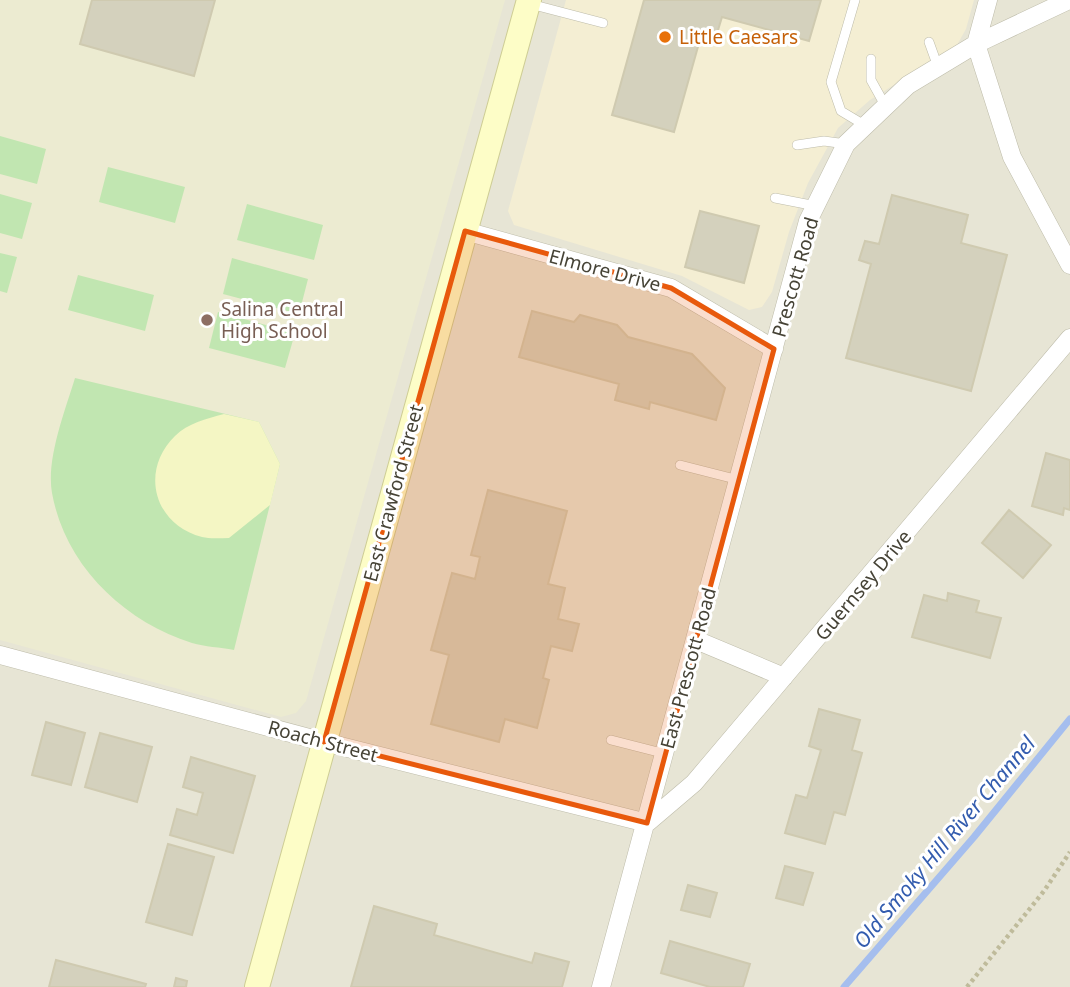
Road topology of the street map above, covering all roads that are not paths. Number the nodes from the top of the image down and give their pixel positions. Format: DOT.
graph roads {
  1 [pos="855,0"];
  2 [pos="988,0"];
  3 [pos="1069,0"];
  4 [pos="528,2"];
  5 [pos="603,23"];
  6 [pos="929,41"];
  7 [pos="976,44"];
  8 [pos="872,59"];
  9 [pos="938,67"];
  10 [pos="886,107"];
  11 [pos="866,126"];
  12 [pos="846,144"];
  13 [pos="797,145"];
  14 [pos="775,198"];
  15 [pos="816,206"];
  16 [pos="465,231"];
  17 [pos="1070,265"];
  18 [pos="1070,338"];
  19 [pos="774,349"];
  20 [pos="680,465"];
  21 [pos="739,480"];
  22 [pos="696,640"];
  23 [pos="0,654"];
  24 [pos="784,677"];
  25 [pos="611,740"];
  26 [pos="324,742"];
  27 [pos="666,754"];
  28 [pos="648,823"];
  29 [pos="257,987"];
  30 [pos="601,987"];
  1 -- 11 [label="lane"];
  2 -- 7 [label="street"];
  3 -- 7 [label="street, Prescott Road"];
  4 -- 5 [label="lane"];
  4 -- 16 [label="main road, East Crawford Street"];
  6 -- 9 [label="lane"];
  7 -- 9 [label="street, Prescott Road"];
  7 -- 17 [label="street"];
  8 -- 10 [label="lane"];
  9 -- 10 [label="street, Prescott Road"];
  10 -- 11 [label="street, Prescott Road"];
  11 -- 12 [label="street, Prescott Road"];
  12 -- 13 [label="lane"];
  12 -- 15 [label="street, Prescott Road"];
  14 -- 15 [label="lane"];
  15 -- 19 [label="street, Prescott Road"];
  16 -- 19 [label="street, Elmore Drive"];
  16 -- 26 [label="main road, East Crawford Street"];
  18 -- 24 [label="street, Guernsey Drive"];
  19 -- 21 [label="street, East Prescott Road"];
  20 -- 21 [label="lane"];
  21 -- 22 [label="street, East Prescott Road"];
  22 -- 24 [label="street"];
  22 -- 27 [label="street, East Prescott Road"];
  23 -- 26 [label="street, Roach Street"];
  24 -- 28 [label="street, Guernsey Drive"];
  25 -- 27 [label="lane"];
  26 -- 28 [label="street, Roach Street"];
  26 -- 29 [label="main road, East Crawford Street"];
  27 -- 28 [label="street, East Prescott Road"];
  28 -- 30 [label="street, East Prescott Road"];
}
